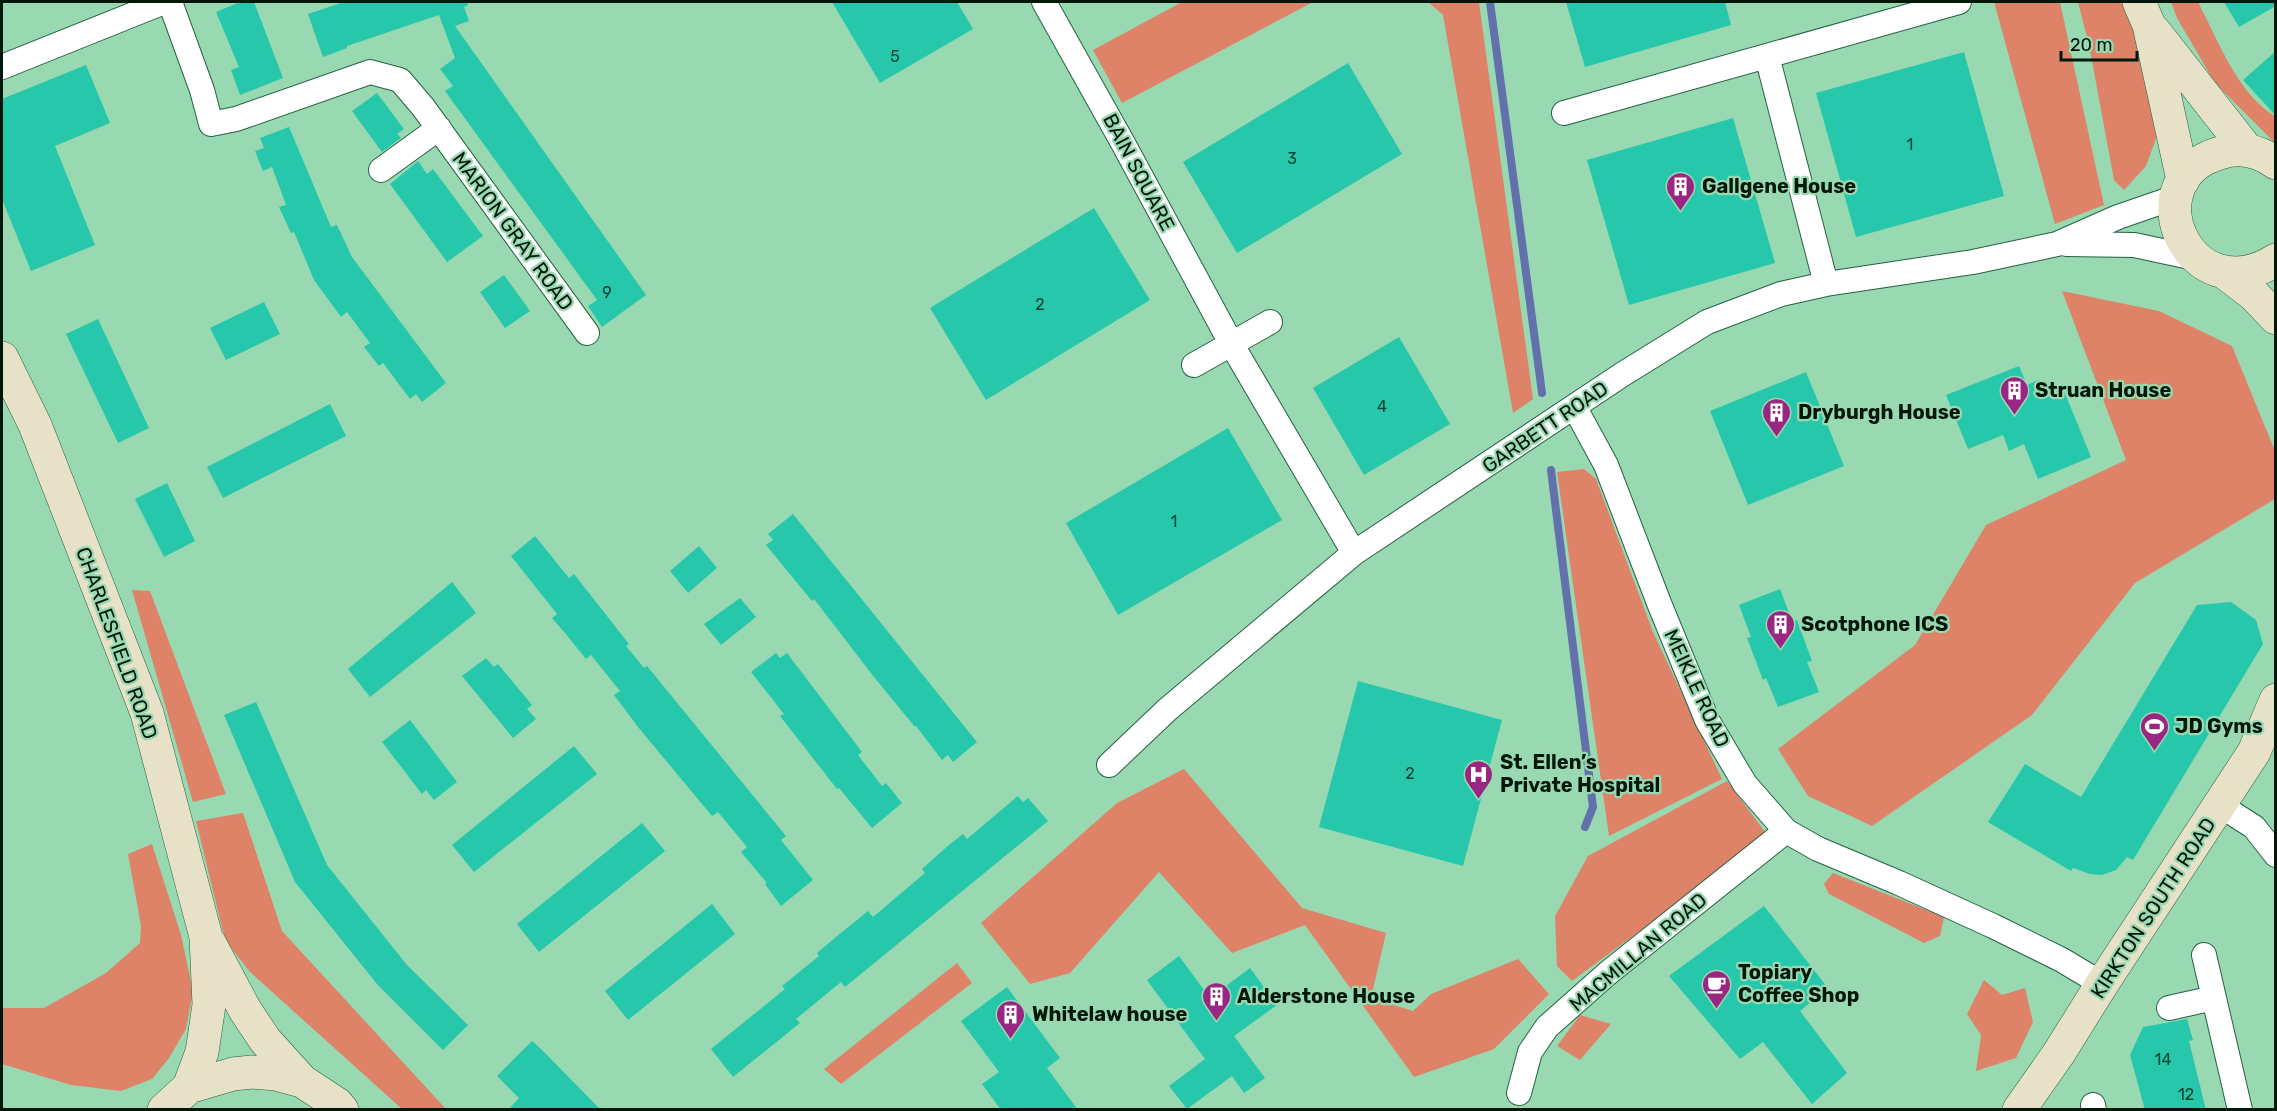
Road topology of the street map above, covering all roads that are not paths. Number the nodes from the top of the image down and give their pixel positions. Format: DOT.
graph roads {
  1 [pos="164,2"];
  2 [pos="170,2"];
  3 [pos="1044,2"];
  4 [pos="1959,2"];
  5 [pos="2144,13"];
  6 [pos="1767,56"];
  7 [pos="2,67"];
  8 [pos="1564,113"];
  9 [pos="439,128"];
  10 [pos="2261,157"];
  11 [pos="381,170"];
  12 [pos="2179,189"];
  13 [pos="2057,244"];
  14 [pos="2195,258"];
  15 [pos="2276,260"];
  16 [pos="2225,273"];
  17 [pos="1826,284"];
  18 [pos="2276,318"];
  19 [pos="1270,322"];
  20 [pos="587,333"];
  21 [pos="1232,345"];
  22 [pos="2,358"];
  23 [pos="1194,365"];
  24 [pos="1575,408"];
  25 [pos="1354,553"];
  26 [pos="2276,700"];
  27 [pos="1109,765"];
  28 [pos="2221,806"];
  29 [pos="1786,831"];
  30 [pos="2276,855"];
  31 [pos="206,937"];
  32 [pos="2204,955"];
  33 [pos="2102,984"];
  34 [pos="2214,998"];
  35 [pos="2169,1008"];
  36 [pos="302,1081"];
  37 [pos="189,1087"];
  38 [pos="1519,1093"];
  39 [pos="164,1110"];
  40 [pos="342,1110"];
  41 [pos="2019,1110"];
  42 [pos="2240,1110"];
  1 -- 7 [label="street"];
  2 -- 9 [label="street, MARION GRAY ROAD"];
  3 -- 21 [label="street, BAIN SQUARE"];
  4 -- 6 [label="street"];
  5 -- 10 [label="street"];
  5 -- 12 [label="street"];
  6 -- 8 [label="street"];
  6 -- 17 [label="street"];
  9 -- 11 [label="street"];
  9 -- 20 [label="street, MARION GRAY ROAD"];
  10 -- 12 [label="street"];
  12 -- 13 [label="street, GARBETT ROAD"];
  12 -- 14 [label="street"];
  13 -- 14 [label="street, GARBETT ROAD"];
  13 -- 17 [label="street, GARBETT ROAD"];
  14 -- 16 [label="street"];
  15 -- 16 [label="street"];
  16 -- 18 [label="street"];
  17 -- 24 [label="street, GARBETT ROAD"];
  19 -- 21 [label="street"];
  21 -- 23 [label="street"];
  21 -- 25 [label="street, BAIN SQUARE"];
  22 -- 31 [label="street, CHARLESFIELD ROAD"];
  24 -- 25 [label="street, GARBETT ROAD"];
  24 -- 29 [label="street, MEIKLE ROAD"];
  25 -- 27 [label="street, GARBETT ROAD"];
  26 -- 28 [label="street, KIRKTON SOUTH ROAD"];
  28 -- 30 [label="street"];
  28 -- 33 [label="street, KIRKTON SOUTH ROAD"];
  29 -- 33 [label="street, MEIKLE ROAD"];
  29 -- 38 [label="street, MACMILLAN ROAD"];
  31 -- 36 [label="street, CHARLESFIELD ROAD"];
  31 -- 37 [label="street, CHARLESFIELD ROAD"];
  32 -- 34 [label="street"];
  33 -- 41 [label="street, KIRKTON SOUTH ROAD"];
  34 -- 35 [label="street"];
  34 -- 42 [label="street"];
  36 -- 37 [label="street"];
  36 -- 40 [label="street"];
  37 -- 39 [label="street"];
}
